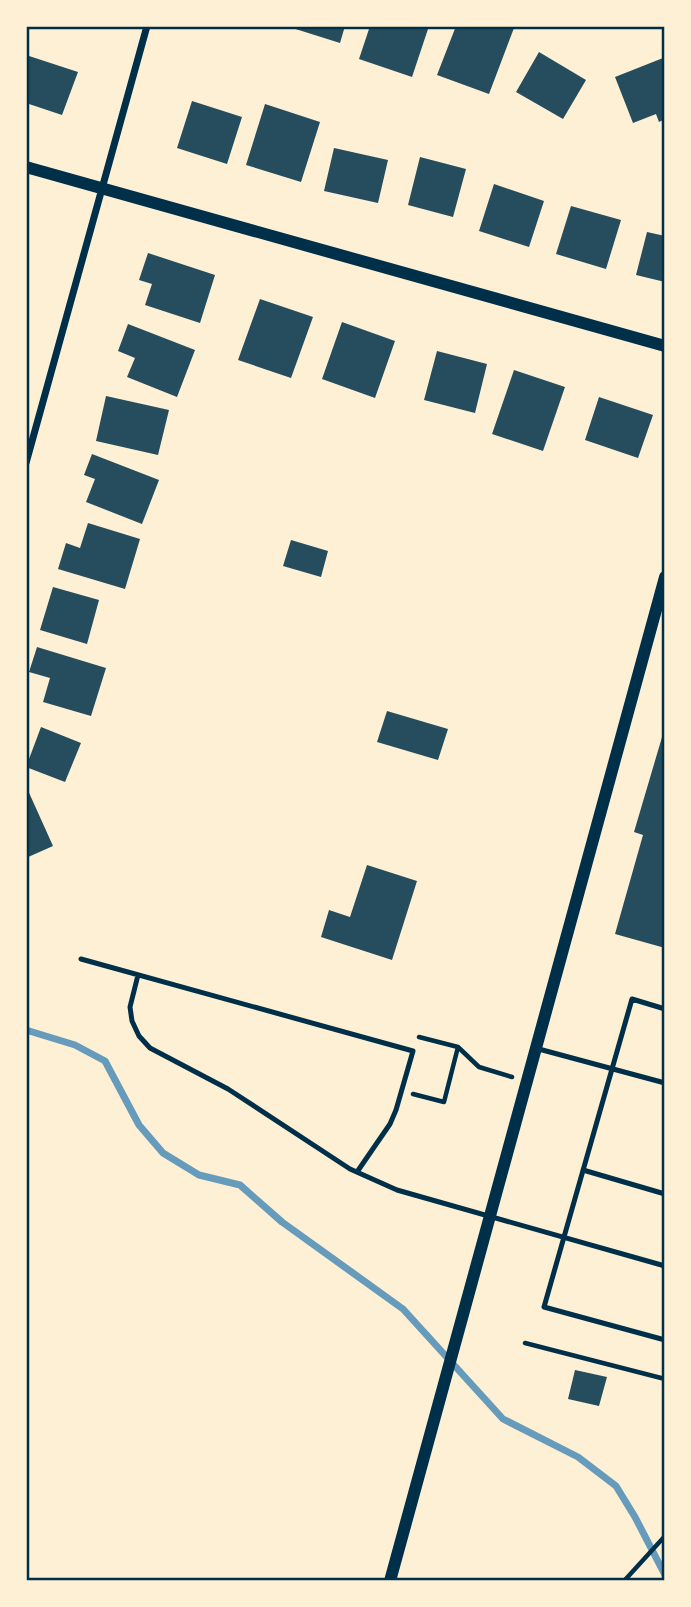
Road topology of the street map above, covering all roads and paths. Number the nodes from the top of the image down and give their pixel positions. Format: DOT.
graph roads {
  1 [pos="147,26"];
  2 [pos="26,167"];
  3 [pos="102,188"];
  4 [pos="665,346"];
  5 [pos="26,463"];
  6 [pos="665,577"];
  7 [pos="662,598"];
  8 [pos="81,959"];
  9 [pos="138,975"];
  10 [pos="665,1009"];
  11 [pos="458,1047"];
  12 [pos="536,1048"];
  13 [pos="413,1051"];
  14 [pos="612,1069"];
  15 [pos="526,1082"];
  16 [pos="665,1083"];
  17 [pos="402,1091"];
  18 [pos="583,1170"];
  19 [pos="357,1172"];
  20 [pos="665,1194"];
  21 [pos="488,1217"];
  22 [pos="563,1238"];
  23 [pos="665,1266"];
  24 [pos="665,1340"];
  25 [pos="525,1342"];
  26 [pos="665,1379"];
  27 [pos="665,1536"];
  28 [pos="390,1581"];
  29 [pos="624,1581"];
  1 -- 3 [label="street"];
  2 -- 3 [label="street"];
  3 -- 4 [label="street"];
  3 -- 5 [label="street"];
  6 -- 7 [label="street"];
  7 -- 12 [label="street"];
  8 -- 9 [label="lane"];
  9 -- 13 [label="lane"];
  9 -- 19 [label="lane"];
  10 -- 14 [label="lane"];
  11 -- 13 [label="path"];
  11 -- 15 [label="path"];
  11 -- 17 [label="path"];
  12 -- 14 [label="lane"];
  12 -- 15 [label="street"];
  13 -- 17 [label="lane"];
  14 -- 16 [label="lane"];
  14 -- 18 [label="lane"];
  15 -- 21 [label="street"];
  17 -- 19 [label="lane"];
  18 -- 20 [label="lane"];
  18 -- 22 [label="lane"];
  19 -- 21 [label="lane"];
  21 -- 22 [label="lane"];
  21 -- 28 [label="street"];
  22 -- 23 [label="lane"];
  22 -- 24 [label="lane"];
  25 -- 26 [label="path"];
  27 -- 29 [label="path"];
}
